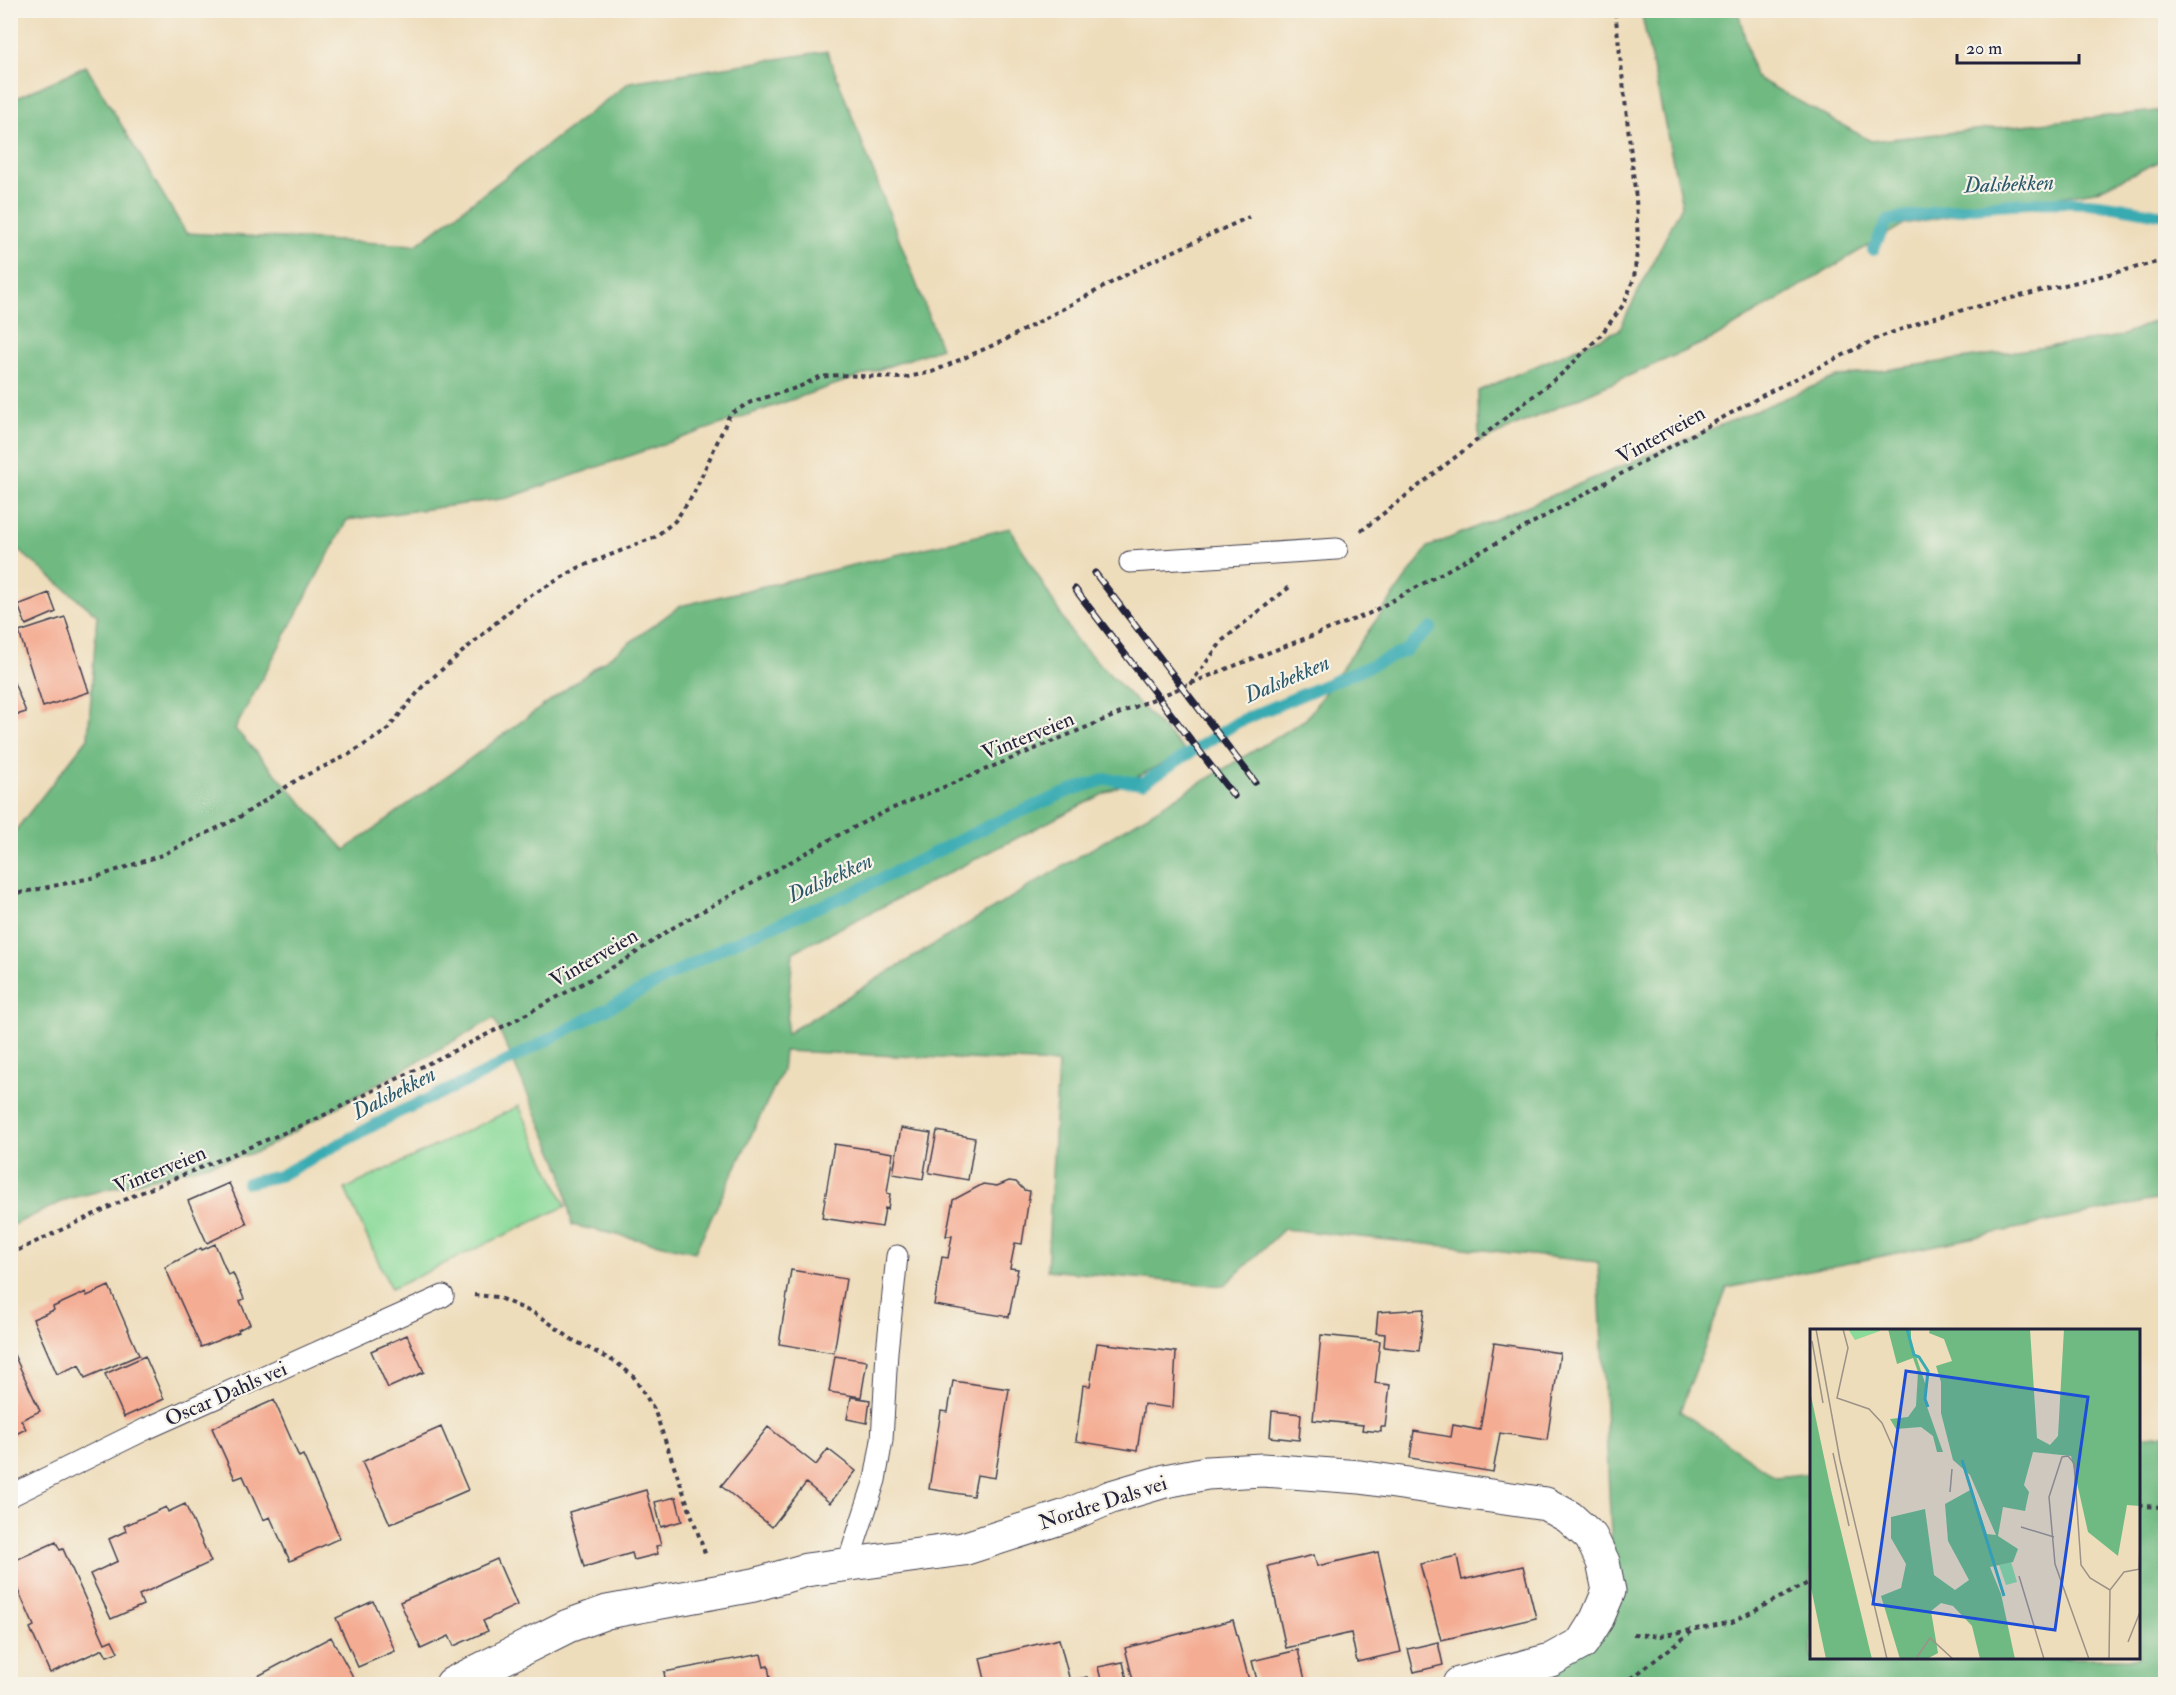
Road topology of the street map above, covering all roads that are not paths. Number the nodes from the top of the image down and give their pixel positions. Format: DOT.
graph roads {
  1 [pos="1337,549"];
  2 [pos="1130,562"];
  3 [pos="897,1256"];
  4 [pos="443,1296"];
  5 [pos="10,1496"];
  6 [pos="847,1566"];
  7 [pos="452,1684"];
  8 [pos="1459,1684"];
  1 -- 2 [label="lane"];
  3 -- 6 [label="lane"];
  4 -- 5 [label="lane, Oscar Dahls vei"];
  6 -- 7 [label="street, Nordre Dals vei"];
  6 -- 8 [label="street, Nordre Dals vei"];
}
